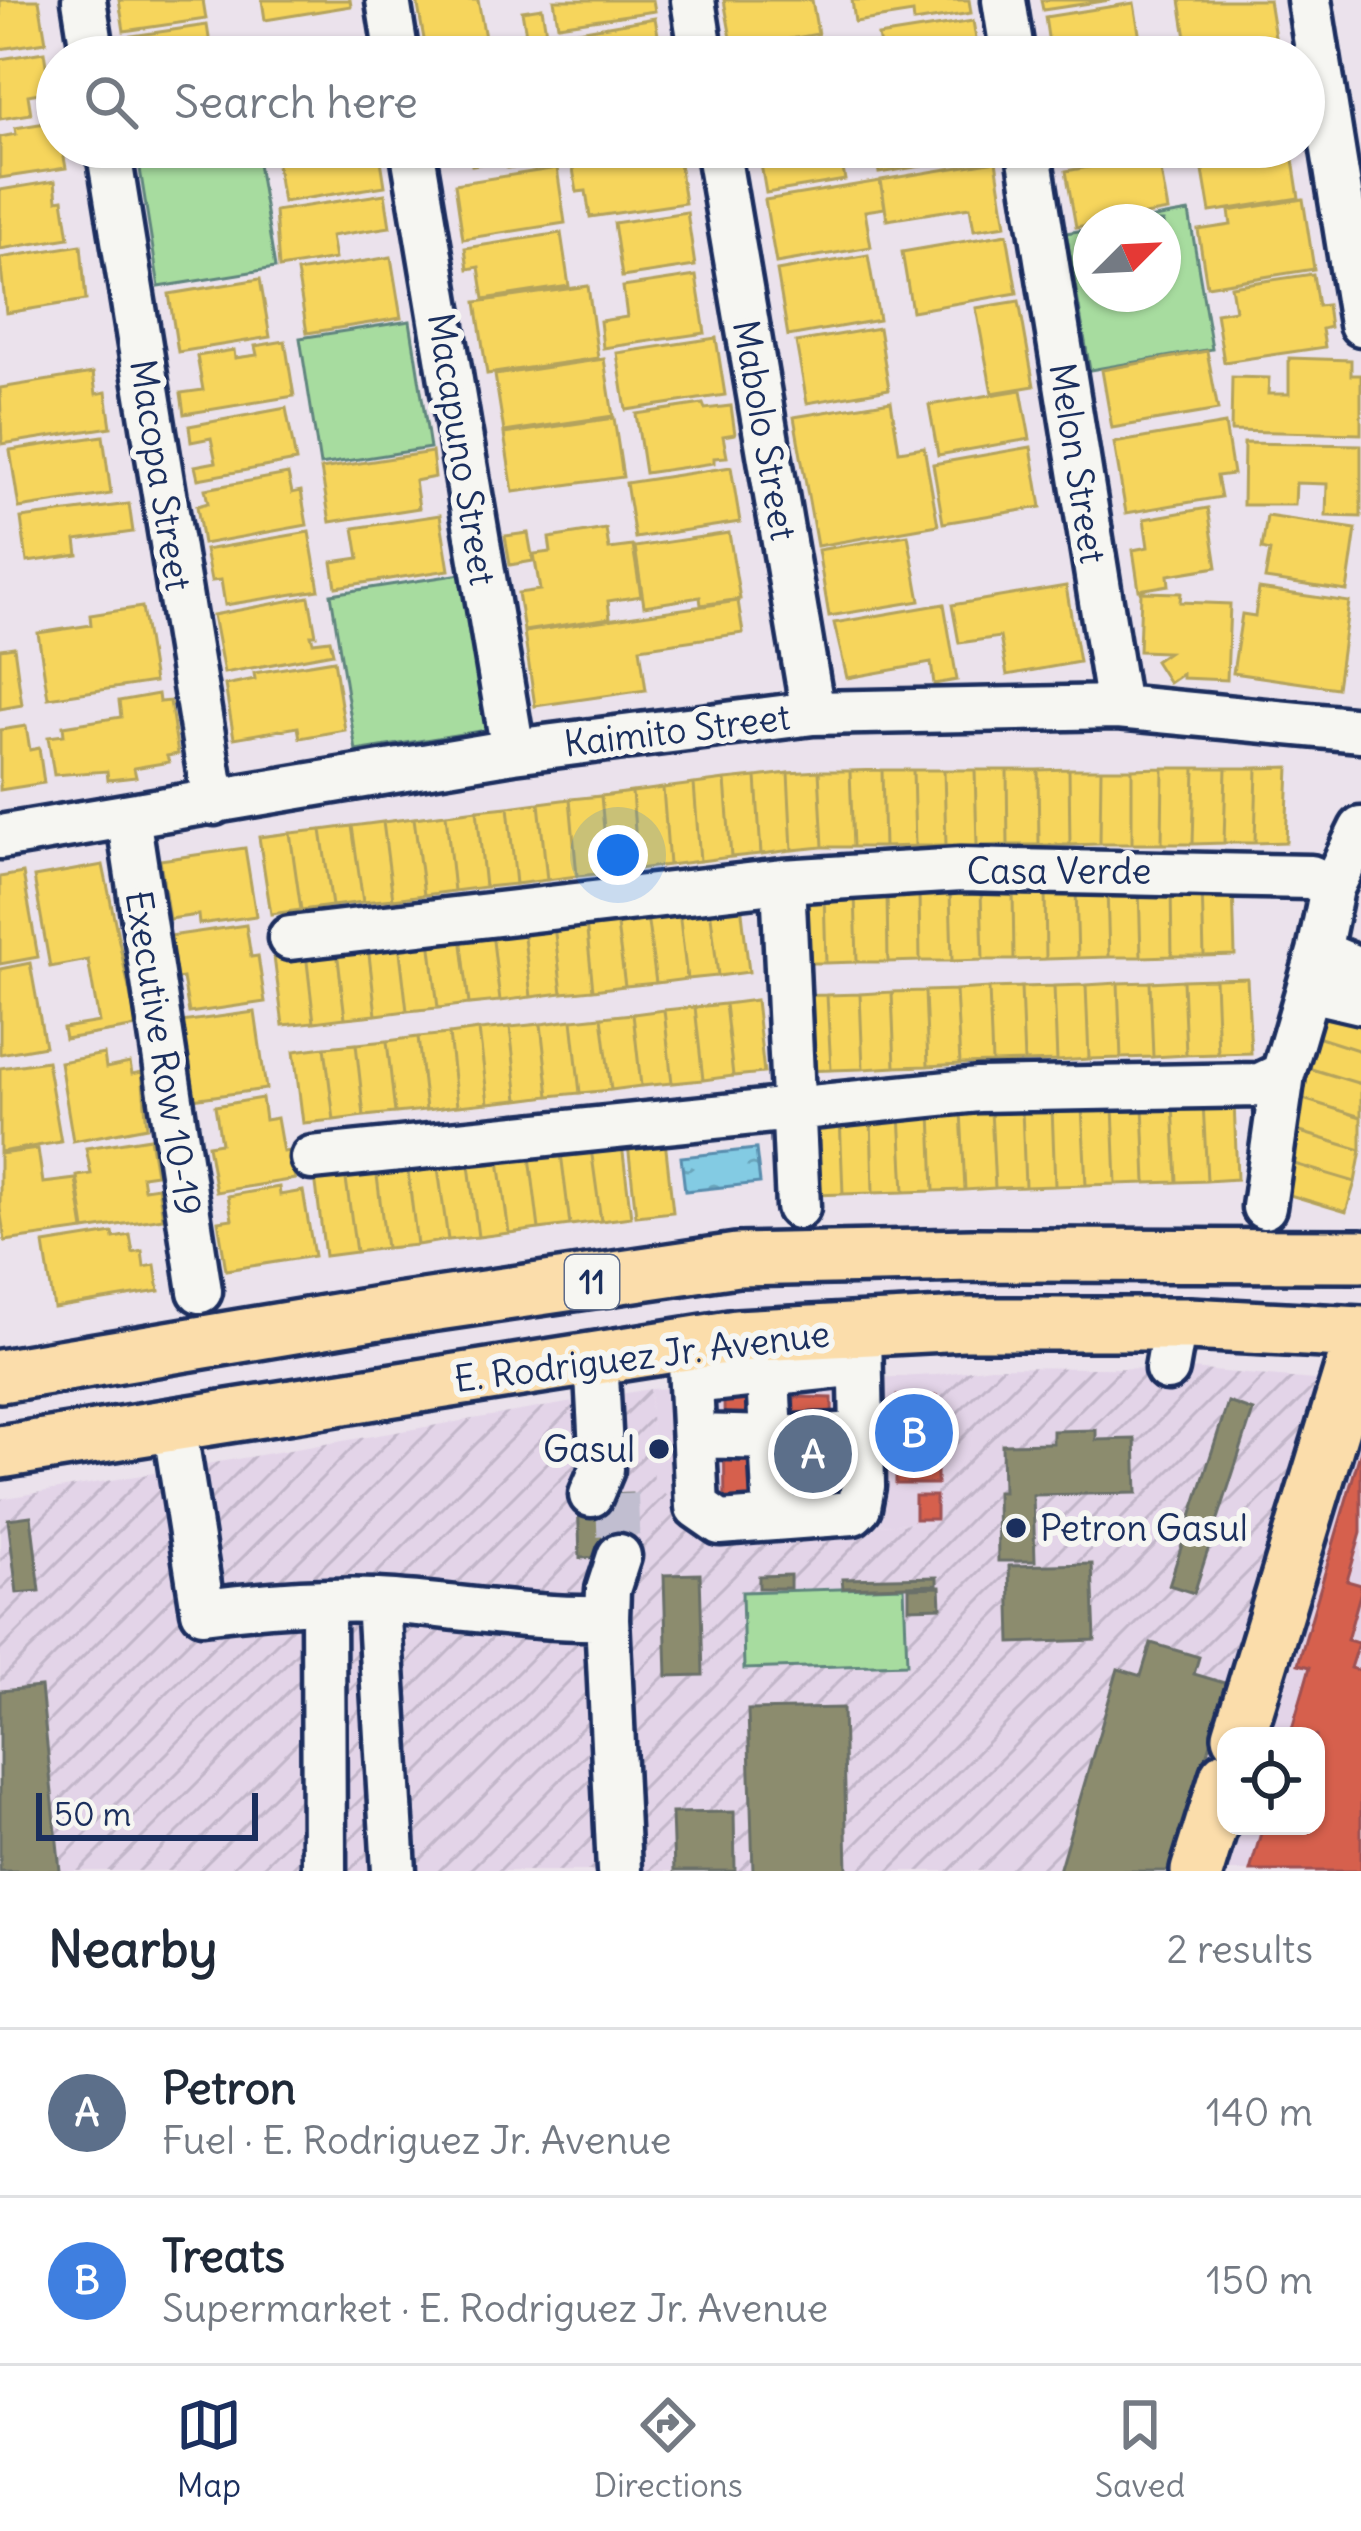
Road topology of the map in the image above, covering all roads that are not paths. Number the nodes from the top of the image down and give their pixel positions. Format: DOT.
graph roads {
  1 [pos="84,0"];
  2 [pos="388,0"];
  3 [pos="693,0"];
  4 [pos="1004,0"];
  5 [pos="1309,0"];
  6 [pos="90,36"];
  7 [pos="394,36"];
  8 [pos="699,36"];
  9 [pos="1010,36"];
  10 [pos="1315,36"];
  11 [pos="1325,100"];
  12 [pos="111,168"];
  13 [pos="416,168"];
  14 [pos="721,168"];
  15 [pos="1031,168"];
  16 [pos="1361,324"];
  17 [pos="1118,707"];
  18 [pos="813,713"];
  19 [pos="1358,717"];
  20 [pos="513,752"];
  21 [pos="214,802"];
  22 [pos="128,816"];
  23 [pos="1361,829"];
  24 [pos="0,837"];
  25 [pos="783,881"];
  26 [pos="1332,888"];
  27 [pos="290,938"];
  28 [pos="1361,970"];
  29 [pos="1314,971"];
  30 [pos="1361,1002"];
  31 [pos="1283,1074"];
  32 [pos="794,1106"];
  33 [pos="312,1158"];
  34 [pos="798,1207"];
  35 [pos="1264,1207"];
  36 [pos="1361,1256"];
  37 [pos="200,1291"];
  38 [pos="1361,1334"];
  39 [pos="860,1347"];
  40 [pos="767,1354"];
  41 [pos="596,1356"];
  42 [pos="690,1363"];
  43 [pos="0,1376"];
  44 [pos="174,1424"];
  45 [pos="861,1434"];
  46 [pos="694,1436"];
  47 [pos="772,1438"];
  48 [pos="0,1452"];
  49 [pos="603,1486"];
  50 [pos="775,1517"];
  51 [pos="378,1601"];
  52 [pos="323,1602"];
  53 [pos="1241,1727"];
  54 [pos="1217,1806"];
  55 [pos="324,1871"];
  56 [pos="394,1871"];
  57 [pos="619,1871"];
  58 [pos="1197,1871"];
  1 -- 6 [label="street"];
  2 -- 7 [label="street"];
  3 -- 8 [label="street"];
  4 -- 9 [label="street"];
  5 -- 10 [label="street"];
  11 -- 16 [label="street"];
  12 -- 21 [label="street, Macopa Street"];
  13 -- 20 [label="street, Macapuno Street"];
  14 -- 18 [label="street, Mabolo Street"];
  15 -- 17 [label="street, Melon Street"];
  17 -- 18 [label="street, Kaimito Street"];
  17 -- 19 [label="street, Kaimito Street"];
  18 -- 20 [label="street, Kaimito Street"];
  20 -- 21 [label="street, Kaimito Street"];
  21 -- 22 [label="street, Kaimito Street"];
  22 -- 24 [label="street, Kaimito Street"];
  22 -- 37 [label="street, Executive Row 10-19"];
  23 -- 26 [label="street"];
  25 -- 26 [label="street, Casa Verde"];
  25 -- 27 [label="street, Casa Verde"];
  25 -- 32 [label="street"];
  26 -- 29 [label="street"];
  28 -- 29 [label="street"];
  29 -- 30 [label="street"];
  29 -- 31 [label="street"];
  31 -- 32 [label="street"];
  31 -- 35 [label="street"];
  32 -- 33 [label="street"];
  32 -- 34 [label="street"];
  36 -- 43 [label="main road, E. Rodriguez Jr. Avenue / 11"];
  38 -- 39 [label="main road, E. Rodriguez Jr. Avenue / 11"];
  38 -- 53 [label="main road"];
  39 -- 40 [label="main road, E. Rodriguez Jr. Avenue / 11"];
  39 -- 45 [label="street"];
  40 -- 42 [label="main road, E. Rodriguez Jr. Avenue / 11"];
  40 -- 47 [label="street"];
  41 -- 42 [label="main road, E. Rodriguez Jr. Avenue / 11"];
  41 -- 44 [label="main road, E. Rodriguez Jr. Avenue / 11"];
  41 -- 49 [label="street"];
  42 -- 46 [label="street"];
  44 -- 48 [label="main road, E. Rodriguez Jr. Avenue / 11"];
  44 -- 52 [label="street"];
  45 -- 47 [label="street"];
  45 -- 50 [label="street"];
  46 -- 47 [label="street"];
  46 -- 50 [label="street"];
  47 -- 50 [label="street"];
  51 -- 52 [label="street"];
  51 -- 56 [label="street"];
  51 -- 57 [label="street"];
  52 -- 55 [label="street"];
  54 -- 58 [label="main road"];
}
